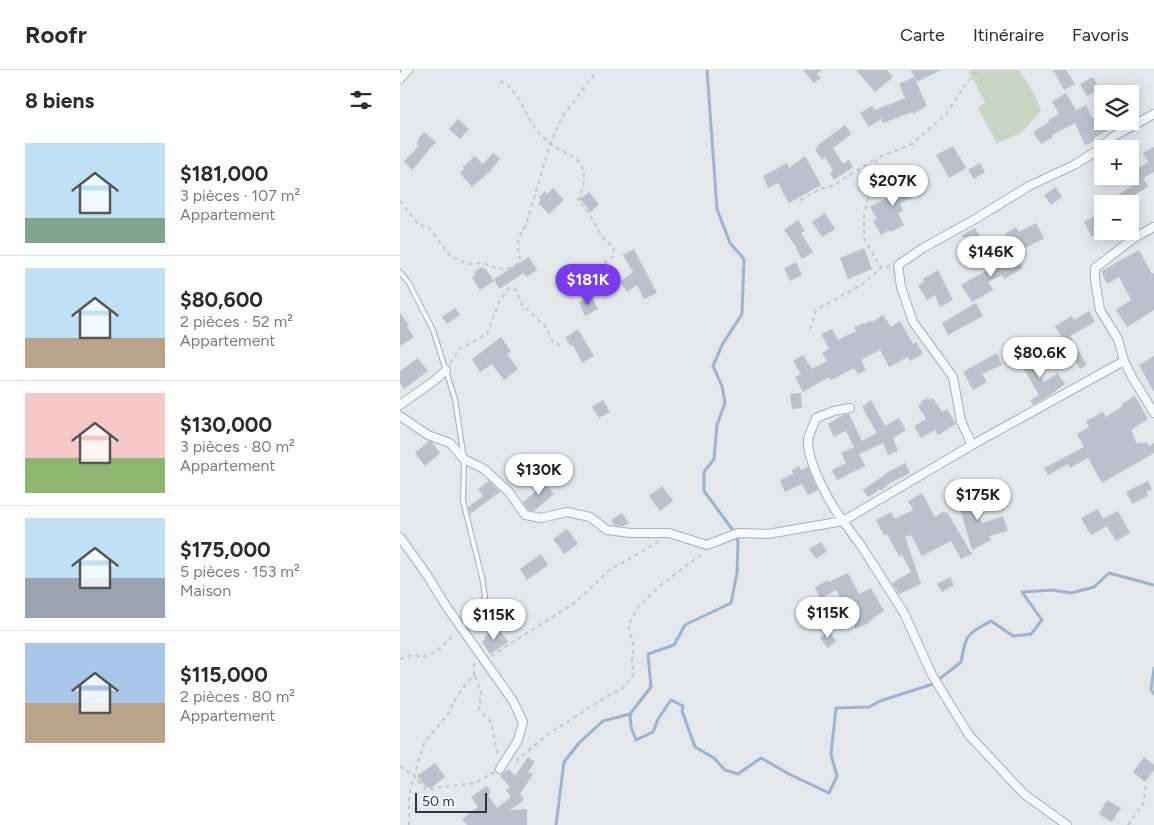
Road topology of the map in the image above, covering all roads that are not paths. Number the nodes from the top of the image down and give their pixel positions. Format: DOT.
graph roads {
  1 [pos="408,70"];
  2 [pos="400,79"];
  3 [pos="1154,114"];
  4 [pos="1154,228"];
  5 [pos="400,272"];
  6 [pos="1124,361"];
  7 [pos="446,370"];
  8 [pos="400,405"];
  9 [pos="850,408"];
  10 [pos="1154,413"];
  11 [pos="400,416"];
  12 [pos="972,445"];
  13 [pos="464,459"];
  14 [pos="843,522"];
  15 [pos="400,537"];
  16 [pos="462,626"];
  17 [pos="500,769"];
  18 [pos="1067,825"];
  1 -- 2 [label="street"];
  3 -- 12 [label="street"];
  4 -- 6 [label="street"];
  5 -- 7 [label="lane"];
  6 -- 10 [label="street"];
  6 -- 12 [label="street"];
  7 -- 8 [label="street"];
  7 -- 13 [label="lane"];
  9 -- 14 [label="street"];
  11 -- 13 [label="street"];
  12 -- 14 [label="street"];
  13 -- 14 [label="street"];
  13 -- 16 [label="lane"];
  14 -- 18 [label="street"];
  15 -- 16 [label="street"];
  16 -- 17 [label="street"];
}
